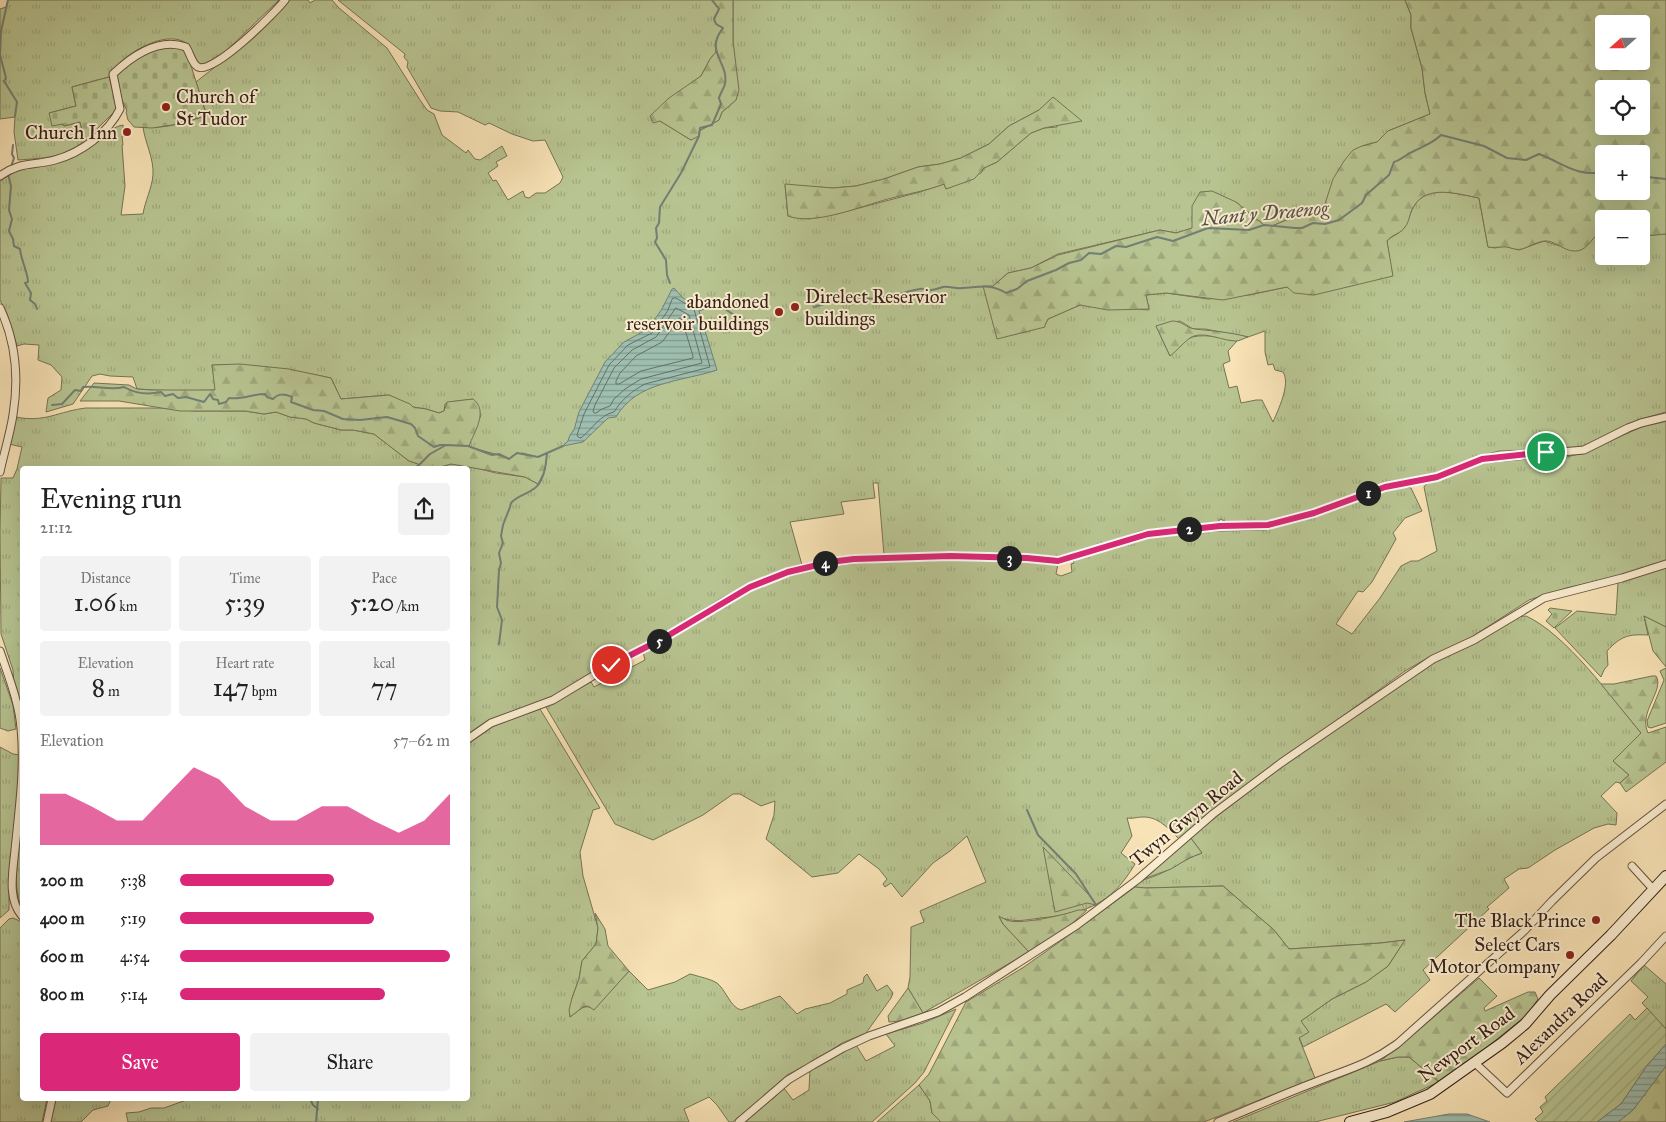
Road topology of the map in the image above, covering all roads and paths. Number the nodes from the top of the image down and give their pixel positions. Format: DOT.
graph roads {
  1 [pos="285,0"];
  2 [pos="0,176"];
  3 [pos="0,308"];
  4 [pos="1666,417"];
  5 [pos="0,472"];
  6 [pos="1666,564"];
  7 [pos="0,651"];
  8 [pos="20,720"];
  9 [pos="470,738"];
  10 [pos="20,797"];
  11 [pos="1666,804"];
  12 [pos="1632,866"];
  13 [pos="1666,876"];
  14 [pos="1653,889"];
  15 [pos="20,914"];
  16 [pos="1666,936"];
  17 [pos="1475,1063"];
  18 [pos="52,1101"];
  19 [pos="47,1122"];
  20 [pos="739,1122"];
  21 [pos="1218,1122"];
  22 [pos="1350,1122"];
  1 -- 2 [label="street"];
  3 -- 5 [label="street"];
  4 -- 9 [label="street"];
  6 -- 20 [label="street, Twyn Gwyn Road"];
  7 -- 8 [label="street"];
  10 -- 15 [label="street"];
  11 -- 21 [label="street"];
  12 -- 14 [label="street"];
  13 -- 14 [label="main road, Newport Road"];
  14 -- 17 [label="main road, Newport Road"];
  16 -- 17 [label="street, Alexandra Road"];
  17 -- 22 [label="main road, Newport Road"];
  18 -- 19 [label="street"];
}
